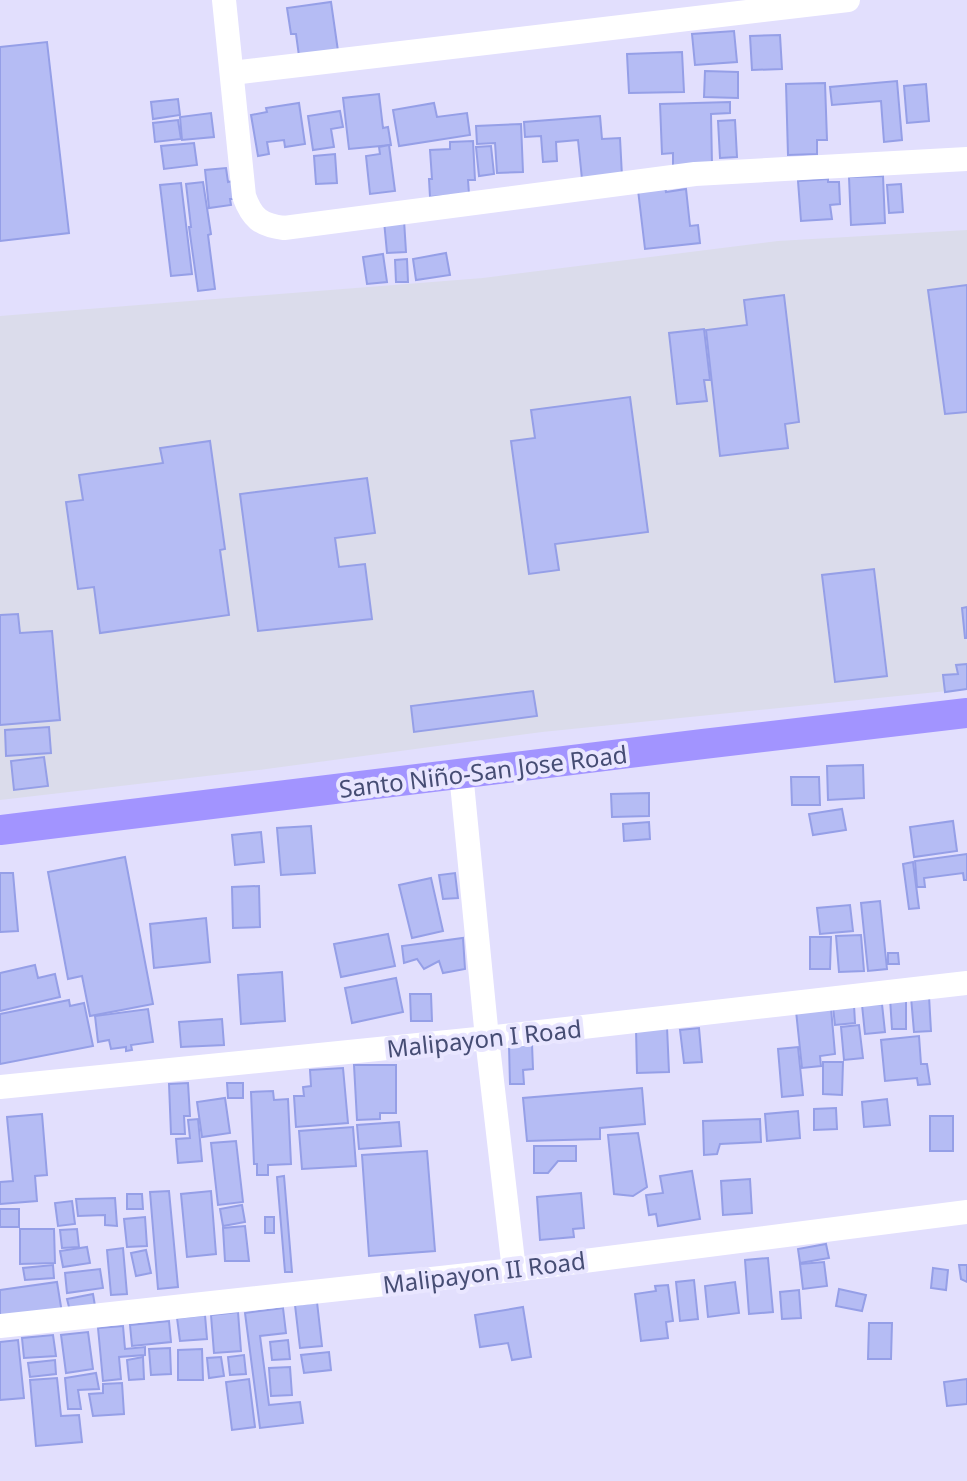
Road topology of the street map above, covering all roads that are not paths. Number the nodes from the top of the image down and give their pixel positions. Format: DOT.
graph roads {
  1 [pos="224,0"];
  2 [pos="848,0"];
  3 [pos="232,73"];
  4 [pos="967,159"];
  5 [pos="967,713"];
  6 [pos="461,773"];
  7 [pos="0,830"];
  8 [pos="967,983"];
  9 [pos="487,1038"];
  10 [pos="0,1087"];
  11 [pos="967,1212"];
  12 [pos="514,1270"];
  13 [pos="0,1326"];
  1 -- 3 [label="street"];
  2 -- 3 [label="street"];
  3 -- 4 [label="street"];
  5 -- 6 [label="main road, Santo Niño-San Jose Road"];
  6 -- 7 [label="main road, Santo Niño-San Jose Road"];
  6 -- 9 [label="street"];
  8 -- 9 [label="street, Malipayon I Road"];
  9 -- 10 [label="street, Malipayon I Road"];
  9 -- 12 [label="street"];
  11 -- 12 [label="street, Malipayon II Road"];
  12 -- 13 [label="street, Malipayon II Road"];
}
